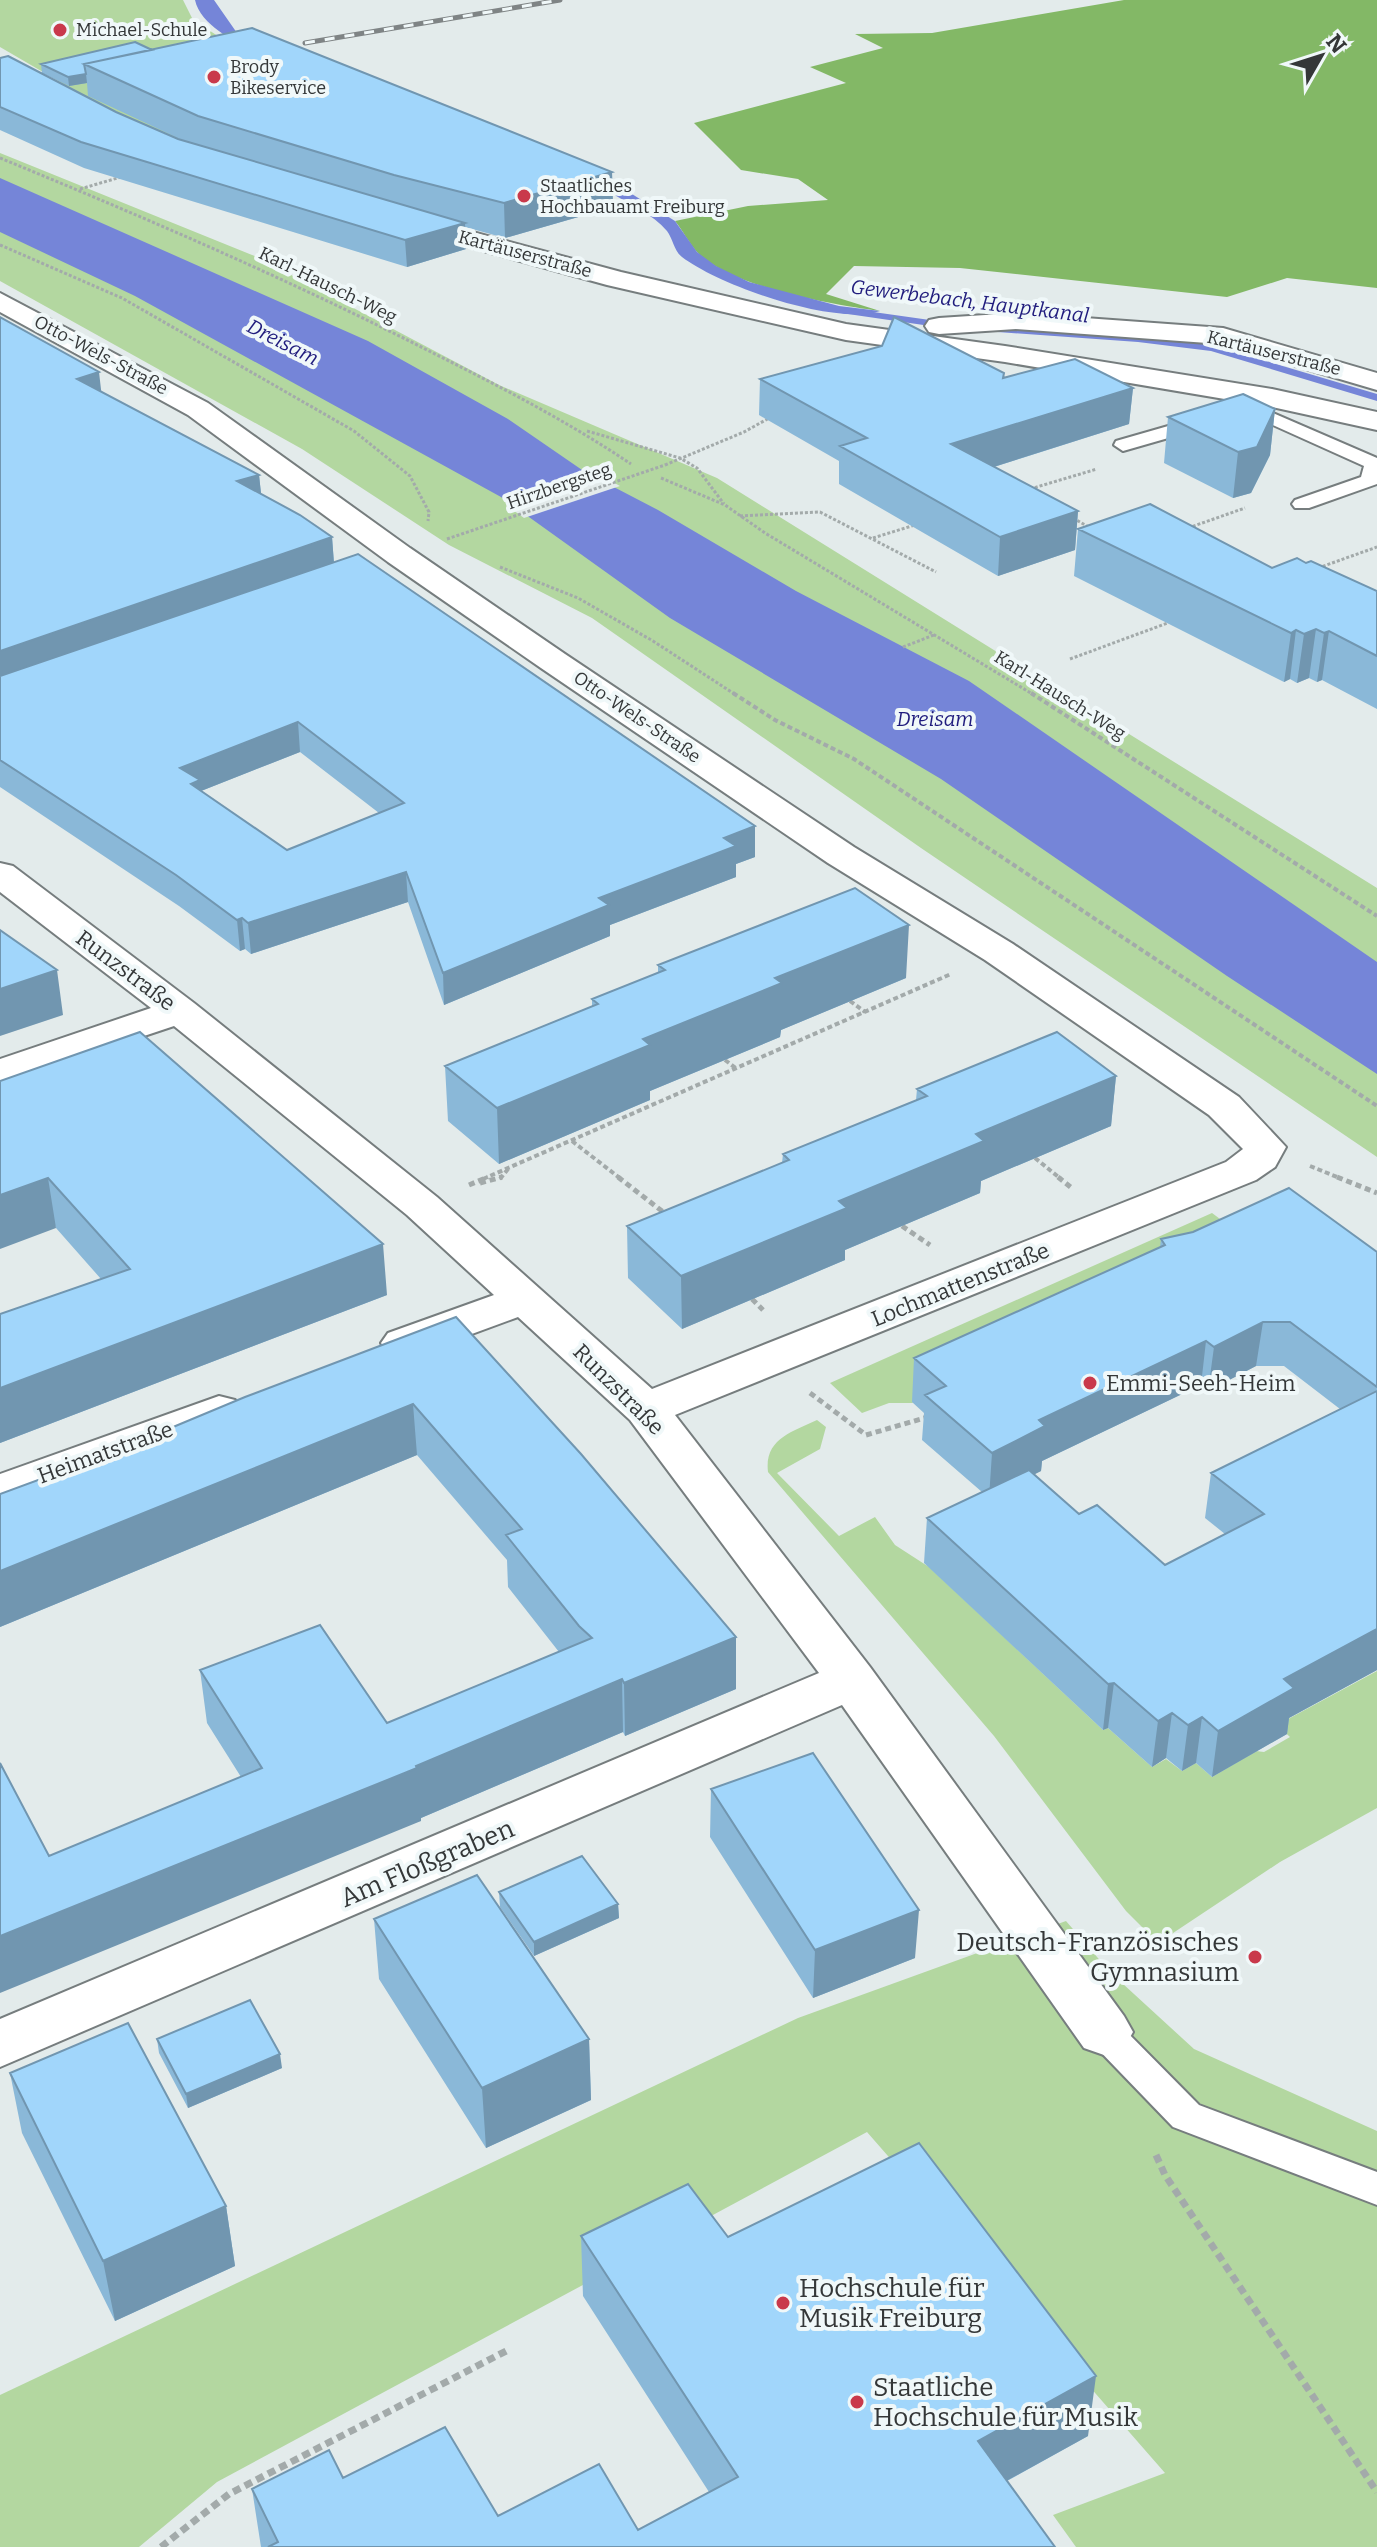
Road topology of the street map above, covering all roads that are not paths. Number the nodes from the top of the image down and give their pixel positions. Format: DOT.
graph roads {
  1 [pos="386,217"];
  2 [pos="2,304"];
  3 [pos="884,338"];
  4 [pos="1377,382"];
  5 [pos="1259,408"];
  6 [pos="1220,419"];
  7 [pos="1377,421"];
  8 [pos="1123,445"];
  9 [pos="1375,465"];
  10 [pos="1302,504"];
  11 [pos="0,874"];
  12 [pos="180,1011"];
  13 [pos="0,1072"];
  14 [pos="1265,1147"];
  15 [pos="526,1299"];
  16 [pos="361,1359"];
  17 [pos="255,1398"];
  18 [pos="646,1409"];
  19 [pos="0,1491"];
  20 [pos="852,1680"];
  21 [pos="1104,2032"];
  22 [pos="0,2044"];
  23 [pos="1377,2189"];
  1 -- 3 [label="street, Kartäuserstraße"];
  2 -- 14 [label="street, Otto-Wels-Straße"];
  3 -- 4 [label="street, Kartäuserstraße"];
  3 -- 5 [label="street, Kartäuserstraße"];
  5 -- 7 [label="street, Kartäuserstraße"];
  5 -- 9 [label="lane"];
  6 -- 8 [label="lane"];
  9 -- 10 [label="lane"];
  11 -- 12 [label="street, Runzstraße"];
  12 -- 13 [label="street"];
  12 -- 15 [label="street, Runzstraße"];
  14 -- 18 [label="street, Lochmattenstraße"];
  15 -- 16 [label="street"];
  15 -- 18 [label="street, Runzstraße"];
  17 -- 19 [label="street, Heimatstraße"];
  18 -- 20 [label="street, Runzstraße"];
  20 -- 21 [label="street, Runzstraße"];
  20 -- 22 [label="street, Am Floßgraben"];
  21 -- 23 [label="lane"];
}
